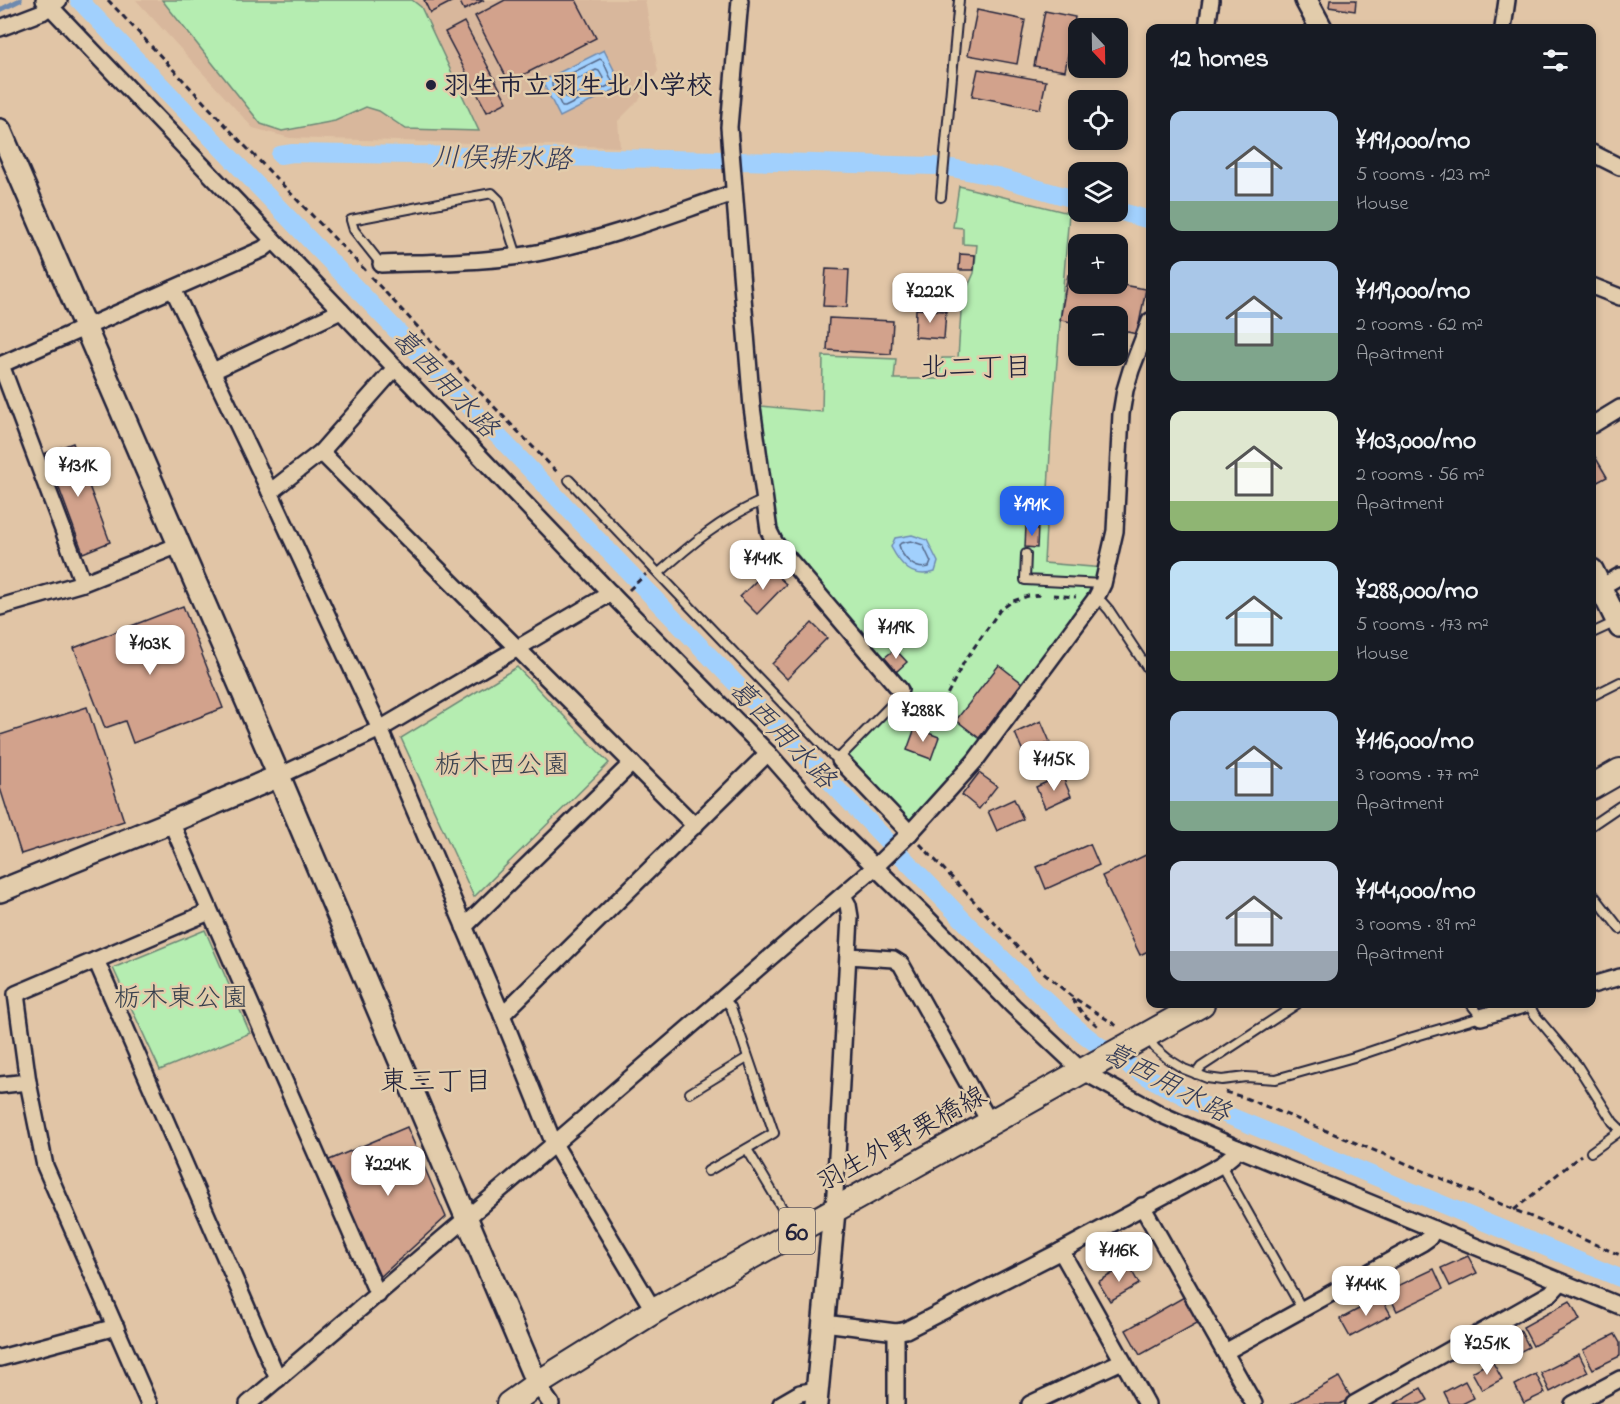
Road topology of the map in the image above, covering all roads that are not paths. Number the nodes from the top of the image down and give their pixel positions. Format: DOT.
graph roads {
  1 [pos="740,0"];
  2 [pos="960,0"];
  3 [pos="1210,0"];
  4 [pos="1306,0"];
  5 [pos="1507,0"];
  6 [pos="52,2"];
  7 [pos="1207,24"];
  8 [pos="1319,24"];
  9 [pos="1504,24"];
  10 [pos="0,28"];
  11 [pos="0,130"];
  12 [pos="1596,155"];
  13 [pos="1620,167"];
  14 [pos="734,193"];
  15 [pos="941,196"];
  16 [pos="273,241"];
  17 [pos="517,256"];
  18 [pos="381,264"];
  19 [pos="1596,288"];
  20 [pos="173,289"];
  21 [pos="1620,297"];
  22 [pos="341,311"];
  23 [pos="85,328"];
  24 [pos="1146,331"];
  25 [pos="1,365"];
  26 [pos="395,368"];
  27 [pos="213,371"];
  28 [pos="1620,408"];
  29 [pos="1596,422"];
  30 [pos="321,452"];
  31 [pos="569,480"];
  32 [pos="270,492"];
  33 [pos="764,500"];
  34 [pos="179,545"];
  35 [pos="1026,554"];
  36 [pos="659,573"];
  37 [pos="1620,576"];
  38 [pos="1596,578"];
  39 [pos="83,584"];
  40 [pos="1102,584"];
  41 [pos="610,593"];
  42 [pos="1096,598"];
  43 [pos="0,607"];
  44 [pos="1619,624"];
  45 [pos="1596,632"];
  46 [pos="518,648"];
  47 [pos="1146,666"];
  48 [pos="1620,682"];
  49 [pos="900,690"];
  50 [pos="1596,694"];
  51 [pos="380,729"];
  52 [pos="768,753"];
  53 [pos="840,760"];
  54 [pos="632,763"];
  55 [pos="1620,771"];
  56 [pos="279,776"];
  57 [pos="1596,785"];
  58 [pos="1620,806"];
  59 [pos="171,822"];
  60 [pos="1596,822"];
  61 [pos="695,826"];
  62 [pos="911,837"];
  63 [pos="878,864"];
  64 [pos="0,891"];
  65 [pos="843,896"];
  66 [pos="1596,898"];
  67 [pos="209,912"];
  68 [pos="464,927"];
  69 [pos="1620,929"];
  70 [pos="849,956"];
  71 [pos="96,960"];
  72 [pos="1620,977"];
  73 [pos="1596,984"];
  74 [pos="723,998"];
  75 [pos="1193,1008"];
  76 [pos="1291,1008"];
  77 [pos="1474,1008"];
  78 [pos="1514,1008"];
  79 [pos="1530,1008"];
  80 [pos="502,1015"];
  81 [pos="1481,1017"];
  82 [pos="1134,1035"];
  83 [pos="748,1059"];
  84 [pos="1086,1069"];
  85 [pos="1197,1074"];
  86 [pos="28,1082"];
  87 [pos="0,1085"];
  88 [pos="690,1093"];
  89 [pos="990,1123"];
  90 [pos="1620,1130"];
  91 [pos="554,1144"];
  92 [pos="1237,1148"];
  93 [pos="747,1149"];
  94 [pos="1591,1152"];
  95 [pos="1221,1165"];
  96 [pos="708,1171"];
  97 [pos="1142,1206"];
  98 [pos="834,1210"];
  99 [pos="466,1220"];
  100 [pos="1434,1229"];
  101 [pos="797,1232"];
  102 [pos="1061,1251"];
  103 [pos="1561,1282"];
  104 [pos="378,1295"];
  105 [pos="1620,1306"];
  106 [pos="1302,1309"];
  107 [pos="654,1311"];
  108 [pos="824,1323"];
  109 [pos="116,1327"];
  110 [pos="896,1332"];
  111 [pos="1225,1352"];
  112 [pos="0,1358"];
  113 [pos="1122,1361"];
  114 [pos="278,1379"];
  115 [pos="1620,1379"];
  116 [pos="537,1384"];
  117 [pos="816,1397"];
  118 [pos="149,1404"];
  119 [pos="248,1404"];
  120 [pos="509,1404"];
  121 [pos="551,1404"];
  122 [pos="781,1404"];
  123 [pos="896,1404"];
  124 [pos="1030,1404"];
  125 [pos="1147,1404"];
  126 [pos="1254,1404"];
  127 [pos="1354,1404"];
  128 [pos="1573,1404"];
  1 -- 14 [label="street"];
  2 -- 15 [label="lane"];
  3 -- 7 [label="street"];
  4 -- 8 [label="street"];
  5 -- 9 [label="street"];
  6 -- 10 [label="street"];
  6 -- 16 [label="street"];
  11 -- 23 [label="street"];
  12 -- 13 [label="street"];
  14 -- 17 [label="street"];
  14 -- 33 [label="street"];
  16 -- 20 [label="street"];
  16 -- 22 [label="street"];
  17 -- 18 [label="street"];
  17 -- 18 [label="lane"];
  19 -- 21 [label="street"];
  20 -- 23 [label="street"];
  20 -- 27 [label="street"];
  22 -- 26 [label="street"];
  22 -- 27 [label="street"];
  23 -- 25 [label="street"];
  23 -- 34 [label="street"];
  24 -- 40 [label="street"];
  25 -- 39 [label="street"];
  26 -- 30 [label="street"];
  26 -- 41 [label="street"];
  27 -- 32 [label="street"];
  28 -- 29 [label="street"];
  30 -- 32 [label="street"];
  30 -- 46 [label="street"];
  31 -- 36 [label="lane"];
  32 -- 51 [label="street"];
  33 -- 36 [label="lane"];
  33 -- 49 [label="street"];
  34 -- 39 [label="street"];
  34 -- 56 [label="street"];
  35 -- 40 [label="lane"];
  36 -- 53 [label="lane"];
  37 -- 38 [label="street"];
  38 -- 44 [label="street"];
  39 -- 43 [label="street"];
  40 -- 42 [label="street"];
  41 -- 46 [label="street"];
  41 -- 52 [label="street"];
  42 -- 47 [label="lane"];
  42 -- 62 [label="street"];
  44 -- 45 [label="lane"];
  46 -- 51 [label="street"];
  46 -- 54 [label="street"];
  48 -- 50 [label="lane"];
  49 -- 53 [label="lane"];
  51 -- 56 [label="street"];
  51 -- 68 [label="street"];
  52 -- 61 [label="street"];
  52 -- 63 [label="street"];
  53 -- 62 [label="street"];
  54 -- 61 [label="street"];
  54 -- 68 [label="street"];
  55 -- 57 [label="main road"];
  56 -- 59 [label="street"];
  56 -- 99 [label="street"];
  58 -- 60 [label="lane"];
  59 -- 64 [label="street"];
  59 -- 67 [label="street"];
  61 -- 80 [label="street"];
  62 -- 63 [label="street"];
  63 -- 65 [label="street"];
  63 -- 84 [label="street"];
  65 -- 70 [label="street"];
  65 -- 74 [label="street"];
  66 -- 69 [label="lane"];
  67 -- 71 [label="street"];
  67 -- 104 [label="street"];
  68 -- 80 [label="street"];
  70 -- 89 [label="street"];
  70 -- 98 [label="street"];
  71 -- 86 [label="street"];
  71 -- 114 [label="street"];
  72 -- 73 [label="street"];
  74 -- 83 [label="lane"];
  74 -- 91 [label="street"];
  75 -- 82 [label="main road, 羽生外野栗橋線 / 60"];
  76 -- 85 [label="lane"];
  77 -- 81 [label="lane"];
  78 -- 81 [label="street"];
  79 -- 90 [label="lane"];
  80 -- 91 [label="street"];
  81 -- 85 [label="lane"];
  82 -- 84 [label="main road, 羽生外野栗橋線 / 60"];
  82 -- 85 [label="lane"];
  83 -- 88 [label="lane"];
  83 -- 93 [label="lane"];
  84 -- 89 [label="main road, 羽生外野栗橋線 / 60"];
  84 -- 92 [label="street"];
  86 -- 87 [label="street"];
  86 -- 109 [label="street"];
  89 -- 98 [label="main road, 羽生外野栗橋線 / 60"];
  90 -- 94 [label="lane"];
  91 -- 99 [label="street"];
  91 -- 107 [label="street"];
  92 -- 95 [label="street"];
  92 -- 100 [label="street"];
  93 -- 96 [label="lane"];
  93 -- 101 [label="lane"];
  95 -- 97 [label="street"];
  95 -- 106 [label="lane"];
  97 -- 102 [label="street"];
  97 -- 111 [label="street"];
  98 -- 101 [label="main road, 羽生外野栗橋線 / 60"];
  98 -- 108 [label="street"];
  99 -- 104 [label="street"];
  99 -- 116 [label="street"];
  100 -- 103 [label="street"];
  100 -- 106 [label="street"];
  101 -- 107 [label="main road, 羽生外野栗橋線 / 60"];
  102 -- 110 [label="street"];
  102 -- 113 [label="street"];
  103 -- 105 [label="street"];
  103 -- 127 [label="street"];
  104 -- 114 [label="street"];
  106 -- 111 [label="street"];
  107 -- 116 [label="main road, 羽生外野栗橋線 / 60"];
  108 -- 110 [label="street"];
  108 -- 117 [label="street"];
  109 -- 112 [label="street"];
  109 -- 118 [label="street"];
  110 -- 123 [label="street"];
  111 -- 126 [label="street"];
  113 -- 124 [label="street"];
  113 -- 125 [label="street"];
  114 -- 119 [label="street"];
  115 -- 128 [label="street"];
  116 -- 120 [label="main road, 羽生外野栗橋線 / 60"];
  116 -- 121 [label="street"];
  117 -- 122 [label="street"];
}
